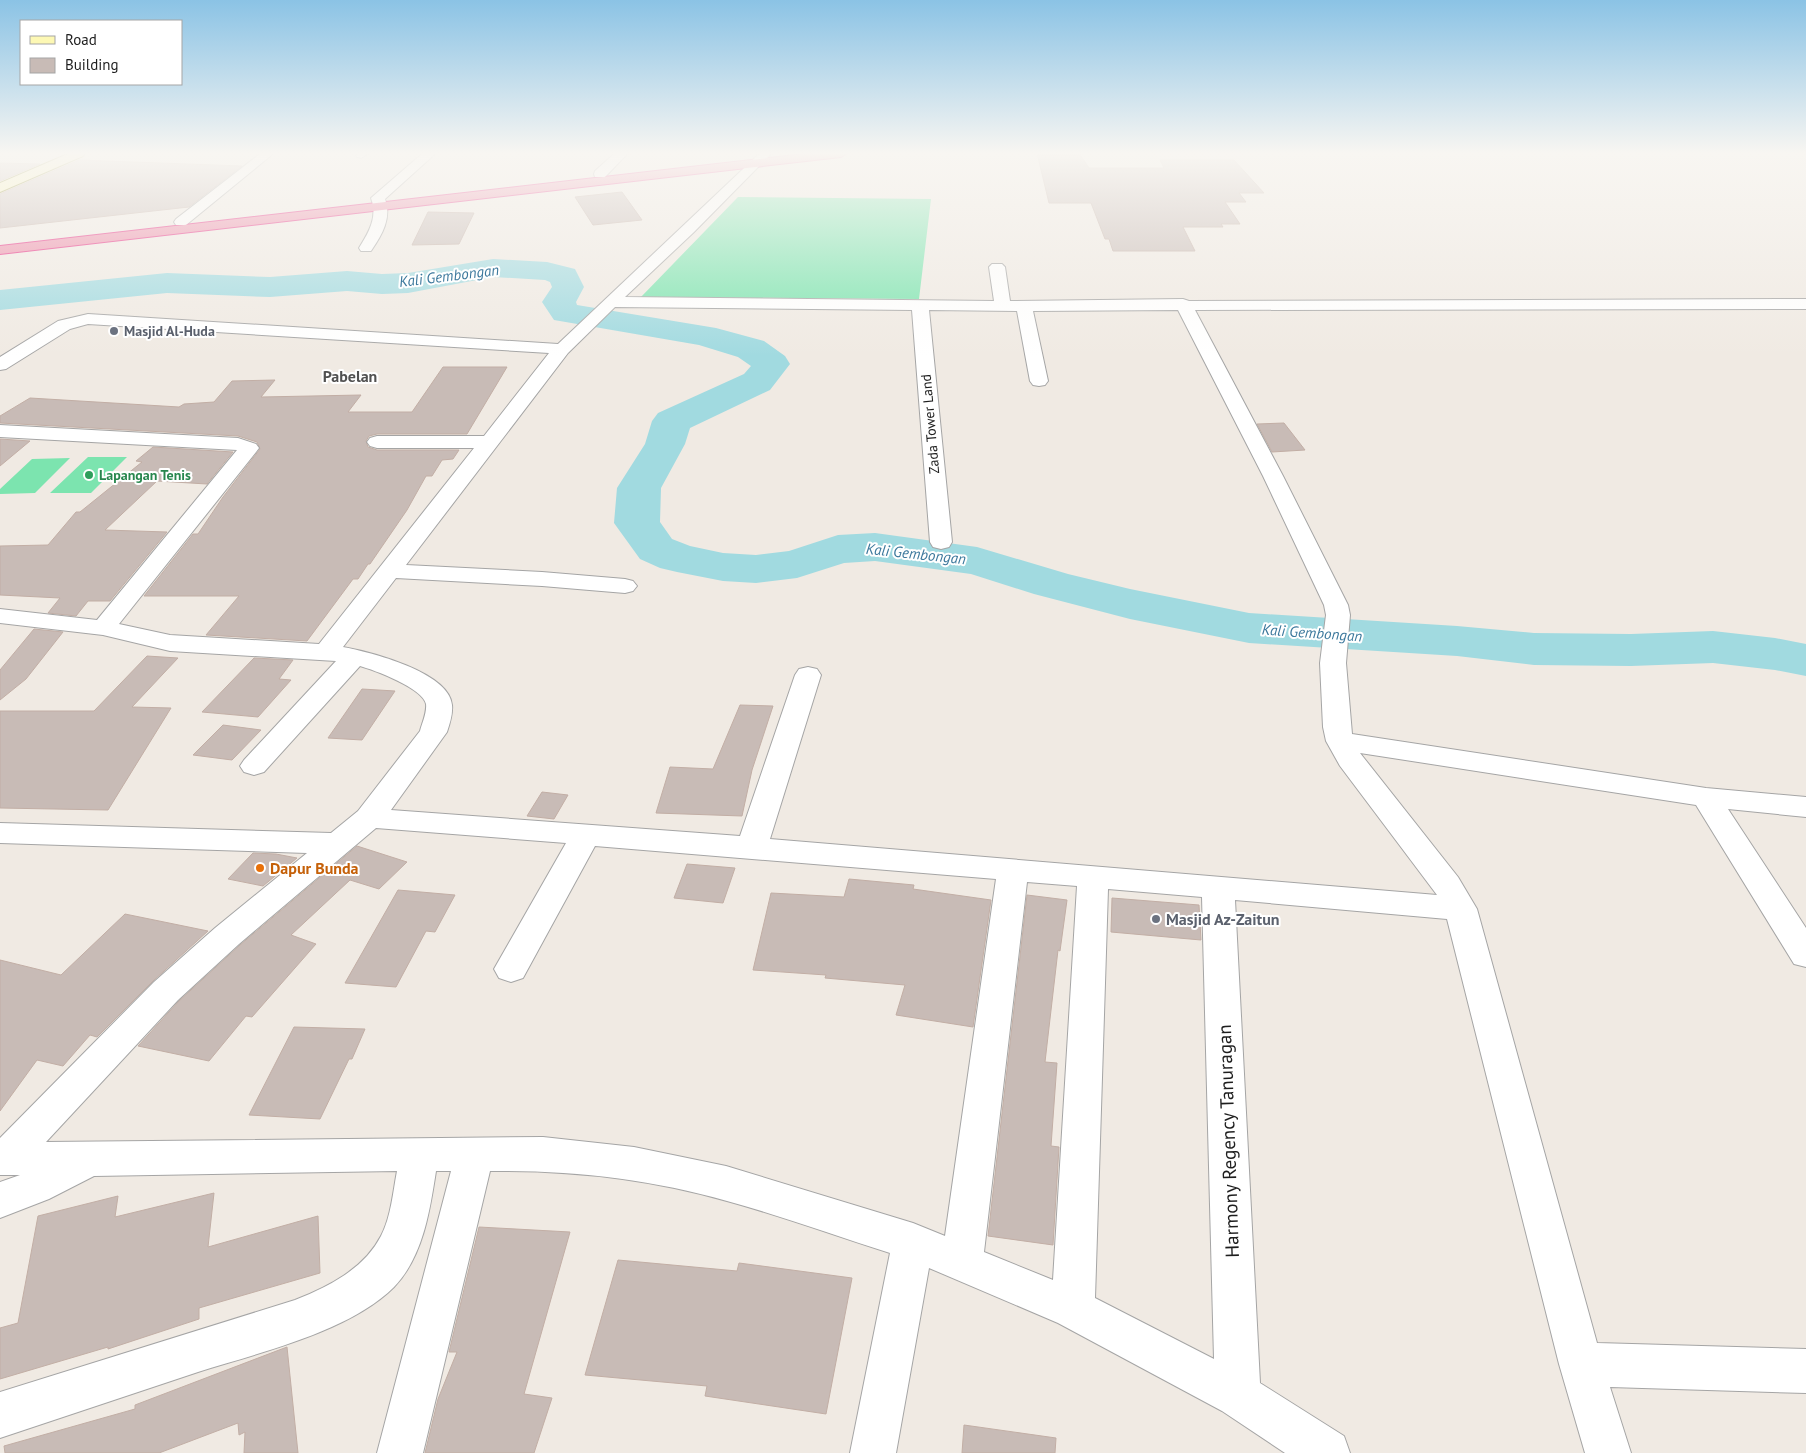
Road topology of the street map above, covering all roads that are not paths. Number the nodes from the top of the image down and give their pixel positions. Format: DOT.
graph roads {
  1 [pos="221,221"];
  2 [pos="380,221"];
  3 [pos="697,221"];
  4 [pos="181,222"];
  5 [pos="203,223"];
  6 [pos="0,243"];
  7 [pos="366,248"];
  8 [pos="0,250"];
  9 [pos="997,267"];
  10 [pos="1183,304"];
  11 [pos="1806,304"];
  12 [pos="607,306"];
  13 [pos="920,306"];
  14 [pos="1003,306"];
  15 [pos="1024,306"];
  16 [pos="562,349"];
  17 [pos="0,365"];
  18 [pos="1039,381"];
  19 [pos="0,431"];
  20 [pos="377,442"];
  21 [pos="490,442"];
  22 [pos="941,542"];
  23 [pos="389,571"];
  24 [pos="625,586"];
  25 [pos="0,616"];
  26 [pos="103,628"];
  27 [pos="340,654"];
  28 [pos="808,675"];
  29 [pos="1340,741"];
  30 [pos="254,766"];
  31 [pos="1706,797"];
  32 [pos="1806,807"];
  33 [pos="369,818"];
  34 [pos="0,833"];
  35 [pos="585,836"];
  36 [pos="339,844"];
  37 [pos="752,847"];
  38 [pos="1014,869"];
  39 [pos="1093,876"];
  40 [pos="1218,888"];
  41 [pos="1461,909"];
  42 [pos="1806,955"];
  43 [pos="511,969"];
  44 [pos="475,1154"];
  45 [pos="419,1155"];
  46 [pos="3,1158"];
  47 [pos="90,1159"];
  48 [pos="0,1200"];
  49 [pos="913,1242"];
  50 [pos="962,1264"];
  51 [pos="1073,1309"];
  52 [pos="1581,1364"];
  53 [pos="1806,1371"];
  54 [pos="1238,1395"];
  55 [pos="0,1415"];
  56 [pos="400,1453"];
  57 [pos="873,1453"];
  58 [pos="1327,1453"];
  59 [pos="1608,1453"];
  1 -- 5 [label="highway"];
  2 -- 7 [label="street"];
  3 -- 12 [label="street"];
  4 -- 5 [label="highway"];
  4 -- 6 [label="highway"];
  5 -- 8 [label="highway"];
  9 -- 14 [label="street"];
  10 -- 11 [label="street"];
  10 -- 15 [label="street"];
  10 -- 29 [label="street"];
  12 -- 13 [label="street"];
  12 -- 16 [label="street"];
  13 -- 14 [label="street"];
  13 -- 22 [label="street, Zada Tower Land"];
  14 -- 15 [label="street"];
  15 -- 18 [label="street"];
  16 -- 17 [label="street"];
  16 -- 21 [label="street"];
  19 -- 26 [label="street"];
  20 -- 21 [label="street"];
  21 -- 23 [label="street"];
  23 -- 24 [label="street"];
  23 -- 27 [label="street"];
  25 -- 26 [label="street"];
  26 -- 27 [label="street"];
  27 -- 30 [label="street"];
  27 -- 33 [label="street"];
  28 -- 37 [label="street"];
  29 -- 31 [label="street"];
  29 -- 41 [label="street"];
  31 -- 32 [label="street"];
  31 -- 42 [label="street"];
  33 -- 35 [label="street"];
  33 -- 36 [label="street"];
  34 -- 36 [label="street"];
  35 -- 37 [label="street"];
  35 -- 43 [label="street"];
  36 -- 46 [label="street"];
  37 -- 38 [label="street"];
  38 -- 39 [label="street"];
  38 -- 50 [label="street"];
  39 -- 40 [label="street"];
  39 -- 51 [label="street"];
  40 -- 41 [label="street"];
  40 -- 54 [label="street, Harmony Regency Tanuragan"];
  41 -- 52 [label="street"];
  44 -- 45 [label="street"];
  44 -- 49 [label="street"];
  44 -- 56 [label="street"];
  45 -- 47 [label="street"];
  45 -- 55 [label="street"];
  46 -- 47 [label="street"];
  47 -- 48 [label="street"];
  49 -- 50 [label="street"];
  49 -- 57 [label="street"];
  50 -- 51 [label="street"];
  51 -- 54 [label="street"];
  52 -- 53 [label="street"];
  52 -- 59 [label="street"];
  54 -- 58 [label="street"];
}
